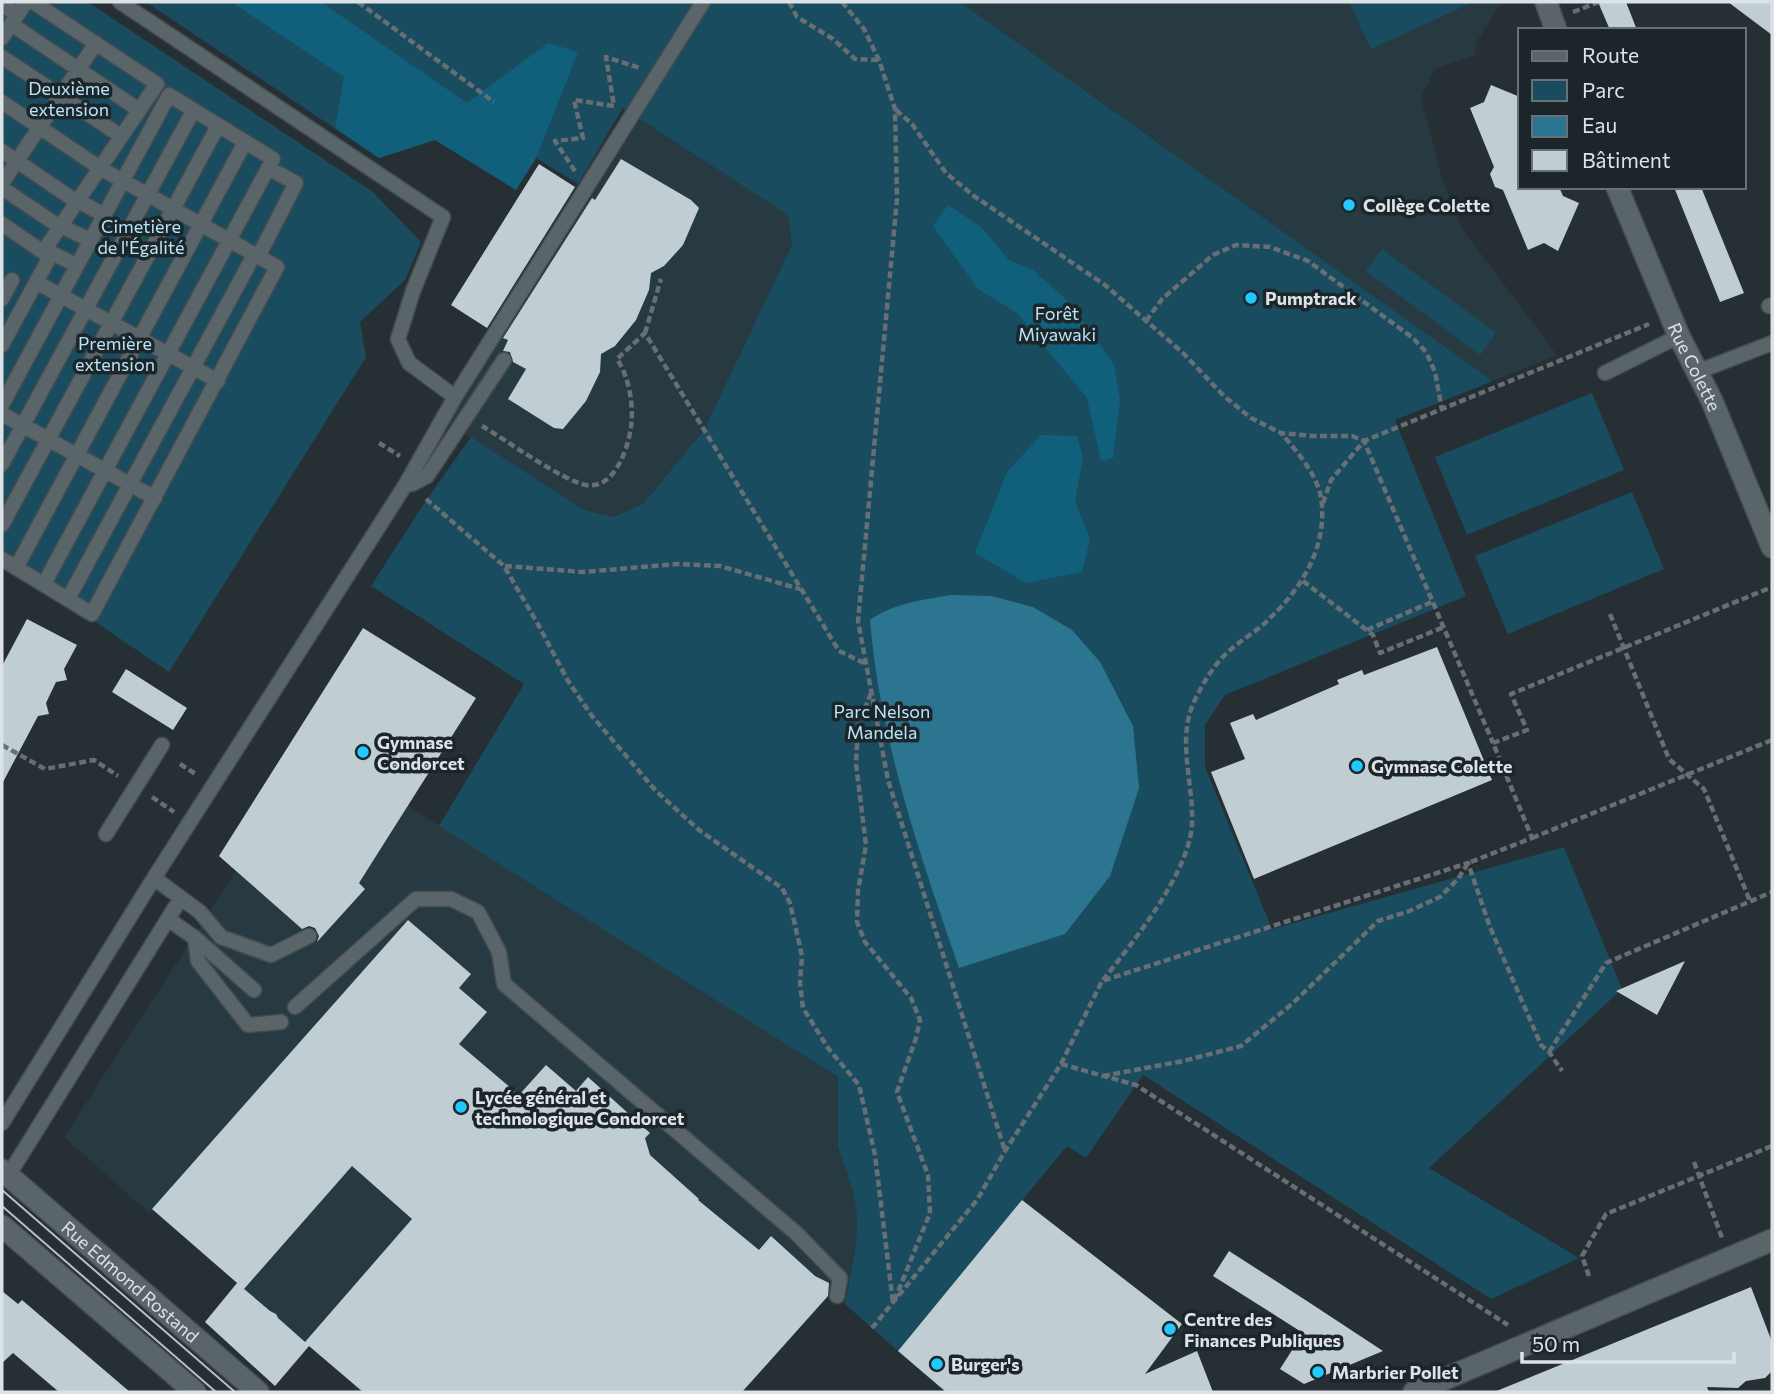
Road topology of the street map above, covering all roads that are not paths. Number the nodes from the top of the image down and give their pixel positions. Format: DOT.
graph roads {
  1 [pos="26,2"];
  2 [pos="33,2"];
  3 [pos="120,2"];
  4 [pos="703,2"];
  5 [pos="1546,2"];
  6 [pos="2,4"];
  7 [pos="14,19"];
  8 [pos="1555,28"];
  9 [pos="2,38"];
  10 [pos="96,43"];
  11 [pos="2,57"];
  12 [pos="78,69"];
  13 [pos="61,96"];
  14 [pos="2,102"];
  15 [pos="139,110"];
  16 [pos="194,111"];
  17 [pos="218,126"];
  18 [pos="39,128"];
  19 [pos="121,136"];
  20 [pos="244,144"];
  21 [pos="2,151"];
  22 [pos="17,161"];
  23 [pos="100,168"];
  24 [pos="268,168"];
  25 [pos="122,181"];
  26 [pos="2,186"];
  27 [pos="1618,189"];
  28 [pos="147,195"];
  29 [pos="81,203"];
  30 [pos="173,209"];
  31 [pos="104,215"];
  32 [pos="2,224"];
  33 [pos="201,224"];
  34 [pos="65,229"];
  35 [pos="90,240"];
  36 [pos="229,240"];
  37 [pos="256,256"];
  38 [pos="76,265"];
  39 [pos="12,280"];
  40 [pos="36,282"];
  41 [pos="60,295"];
  42 [pos="2,299"];
  43 [pos="86,310"];
  44 [pos="110,323"];
  45 [pos="1679,336"];
  46 [pos="139,338"];
  47 [pos="2,345"];
  48 [pos="1766,345"];
  49 [pos="167,353"];
  50 [pos="504,359"];
  51 [pos="193,368"];
  52 [pos="1697,372"];
  53 [pos="1605,373"];
  54 [pos="218,381"];
  55 [pos="455,397"];
  56 [pos="2,405"];
  57 [pos="2,414"];
  58 [pos="23,426"];
  59 [pos="49,440"];
  60 [pos="77,455"];
  61 [pos="2,464"];
  62 [pos="106,471"];
  63 [pos="130,484"];
  64 [pos="406,484"];
  65 [pos="155,498"];
  66 [pos="2,525"];
  67 [pos="1772,547"];
  68 [pos="2,559"];
  69 [pos="16,568"];
  70 [pos="44,584"];
  71 [pos="68,599"];
  72 [pos="162,745"];
  73 [pos="106,834"];
  74 [pos="154,878"];
  75 [pos="181,898"];
  76 [pos="168,919"];
  77 [pos="309,936"];
  78 [pos="195,938"];
  79 [pos="254,990"];
  80 [pos="295,1007"];
  81 [pos="281,1022"];
  82 [pos="2,1123"];
  83 [pos="5,1173"];
  84 [pos="2,1226"];
  85 [pos="1772,1240"];
  86 [pos="836,1296"];
  87 [pos="195,1392"];
  88 [pos="258,1392"];
  89 [pos="1414,1392"];
  1 -- 7 [label="lane"];
  2 -- 10 [label="lane"];
  3 -- 55 [label="lane"];
  4 -- 55 [label="lane"];
  5 -- 8 [label="street"];
  6 -- 7 [label="lane"];
  7 -- 9 [label="lane"];
  7 -- 12 [label="lane"];
  10 -- 12 [label="lane"];
  10 -- 15 [label="lane"];
  11 -- 13 [label="lane"];
  12 -- 13 [label="lane"];
  12 -- 15 [label="lane"];
  13 -- 18 [label="lane"];
  13 -- 19 [label="lane"];
  14 -- 18 [label="lane"];
  15 -- 19 [label="lane"];
  16 -- 17 [label="lane"];
  16 -- 25 [label="lane"];
  16 -- 28 [label="lane"];
  17 -- 20 [label="lane"];
  17 -- 30 [label="lane"];
  18 -- 22 [label="lane"];
  18 -- 23 [label="lane"];
  19 -- 23 [label="lane"];
  20 -- 24 [label="lane"];
  20 -- 33 [label="lane"];
  21 -- 22 [label="lane"];
  22 -- 26 [label="lane"];
  22 -- 29 [label="lane"];
  23 -- 25 [label="lane"];
  23 -- 29 [label="lane"];
  24 -- 36 [label="lane"];
  24 -- 37 [label="lane"];
  25 -- 28 [label="lane"];
  25 -- 31 [label="lane"];
  26 -- 34 [label="lane"];
  27 -- 45 [label="street, Rue Colette"];
  28 -- 30 [label="lane"];
  28 -- 43 [label="lane"];
  29 -- 31 [label="lane"];
  29 -- 34 [label="lane"];
  30 -- 33 [label="lane"];
  30 -- 44 [label="lane"];
  31 -- 35 [label="lane"];
  32 -- 34 [label="lane"];
  33 -- 36 [label="lane"];
  33 -- 46 [label="lane"];
  34 -- 35 [label="lane"];
  35 -- 38 [label="lane"];
  36 -- 37 [label="lane"];
  36 -- 49 [label="lane"];
  37 -- 51 [label="lane"];
  37 -- 54 [label="lane"];
  38 -- 40 [label="lane"];
  38 -- 41 [label="lane"];
  39 -- 42 [label="lane"];
  40 -- 41 [label="lane"];
  40 -- 47 [label="lane"];
  41 -- 43 [label="lane"];
  41 -- 56 [label="lane"];
  43 -- 44 [label="lane"];
  43 -- 58 [label="lane"];
  44 -- 46 [label="lane"];
  44 -- 59 [label="lane"];
  45 -- 52 [label="street, Rue Colette"];
  45 -- 53 [label="lane"];
  46 -- 49 [label="lane"];
  46 -- 60 [label="lane"];
  48 -- 52 [label="lane"];
  49 -- 51 [label="lane"];
  49 -- 62 [label="lane"];
  50 -- 64 [label="lane"];
  51 -- 54 [label="lane"];
  51 -- 63 [label="lane"];
  52 -- 67 [label="street, Rue Colette"];
  54 -- 65 [label="lane"];
  55 -- 64 [label="lane"];
  57 -- 58 [label="lane"];
  58 -- 59 [label="lane"];
  58 -- 61 [label="lane"];
  59 -- 60 [label="lane"];
  59 -- 66 [label="lane"];
  60 -- 62 [label="lane"];
  60 -- 69 [label="lane"];
  62 -- 63 [label="lane"];
  62 -- 70 [label="lane"];
  63 -- 65 [label="lane"];
  63 -- 71 [label="lane"];
  64 -- 74 [label="lane"];
  65 -- 71 [label="lane"];
  68 -- 69 [label="lane"];
  69 -- 70 [label="lane"];
  70 -- 71 [label="lane"];
  72 -- 73 [label="lane"];
  74 -- 75 [label="lane"];
  74 -- 82 [label="lane"];
  75 -- 76 [label="lane"];
  75 -- 77 [label="lane"];
  76 -- 78 [label="lane"];
  76 -- 83 [label="lane"];
  78 -- 79 [label="lane"];
  78 -- 81 [label="lane"];
  80 -- 86 [label="lane"];
  83 -- 88 [label="street, Rue Edmond Rostand"];
  84 -- 87 [label="street"];
  85 -- 89 [label="street"];
}
